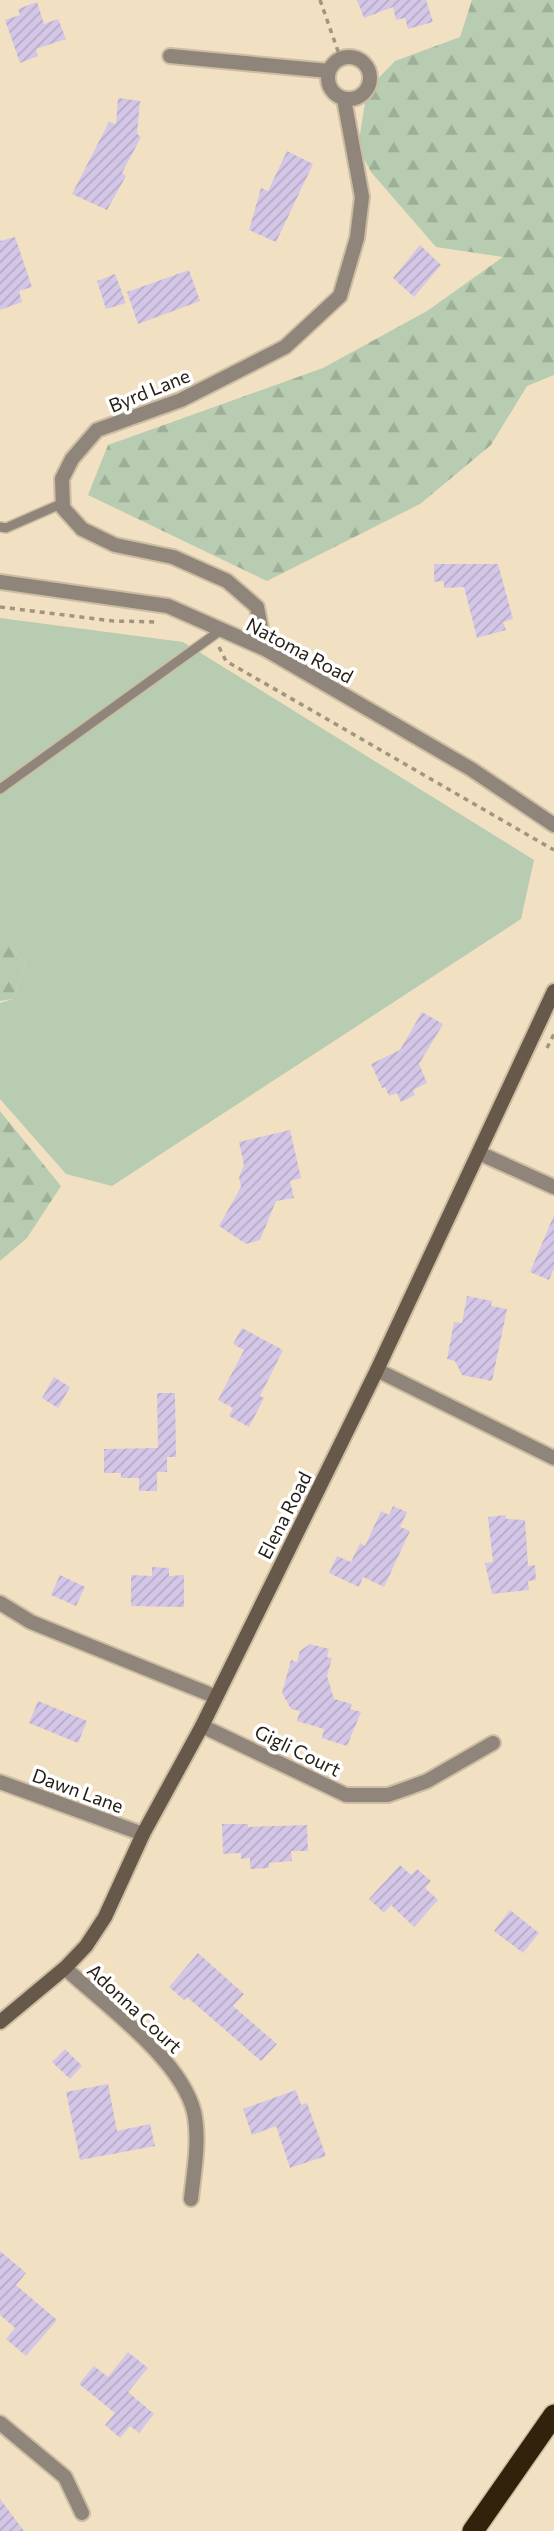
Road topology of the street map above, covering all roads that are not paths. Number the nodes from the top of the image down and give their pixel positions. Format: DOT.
graph roads {
  1 [pos="170,56"];
  2 [pos="329,71"];
  3 [pos="344,99"];
  4 [pos="63,503"];
  5 [pos="0,527"];
  6 [pos="0,582"];
  7 [pos="217,633"];
  8 [pos="265,649"];
  9 [pos="0,789"];
  10 [pos="554,825"];
  11 [pos="554,991"];
  12 [pos="479,1153"];
  13 [pos="554,1187"];
  14 [pos="377,1370"];
  15 [pos="554,1458"];
  16 [pos="0,1603"];
  17 [pos="214,1696"];
  18 [pos="202,1726"];
  19 [pos="494,1743"];
  20 [pos="0,1782"];
  21 [pos="143,1834"];
  22 [pos="65,1968"];
  23 [pos="0,2022"];
  24 [pos="191,2199"];
  25 [pos="554,2415"];
  26 [pos="0,2423"];
  27 [pos="82,2513"];
  28 [pos="473,2531"];
  1 -- 2 [label="street"];
  2 -- 3 [label="street, Byrd Lane"];
  2 -- 3 [label="street"];
  3 -- 4 [label="street, Byrd Lane"];
  4 -- 5 [label="lane"];
  4 -- 8 [label="street"];
  6 -- 7 [label="street, Natoma Road"];
  7 -- 8 [label="street, Natoma Road"];
  7 -- 9 [label="lane"];
  8 -- 10 [label="street, Natoma Road"];
  11 -- 12 [label="street, Elena Road"];
  12 -- 13 [label="street"];
  12 -- 14 [label="street, Elena Road"];
  14 -- 15 [label="street"];
  14 -- 17 [label="street, Elena Road"];
  16 -- 17 [label="street"];
  17 -- 18 [label="street, Elena Road"];
  18 -- 19 [label="street, Gigli Court"];
  18 -- 21 [label="street, Elena Road"];
  20 -- 21 [label="street, Dawn Lane"];
  21 -- 22 [label="street, Elena Road"];
  22 -- 23 [label="street, Elena Road"];
  22 -- 24 [label="street, Adonna Court"];
  25 -- 28 [label="highway"];
  26 -- 27 [label="street"];
}
